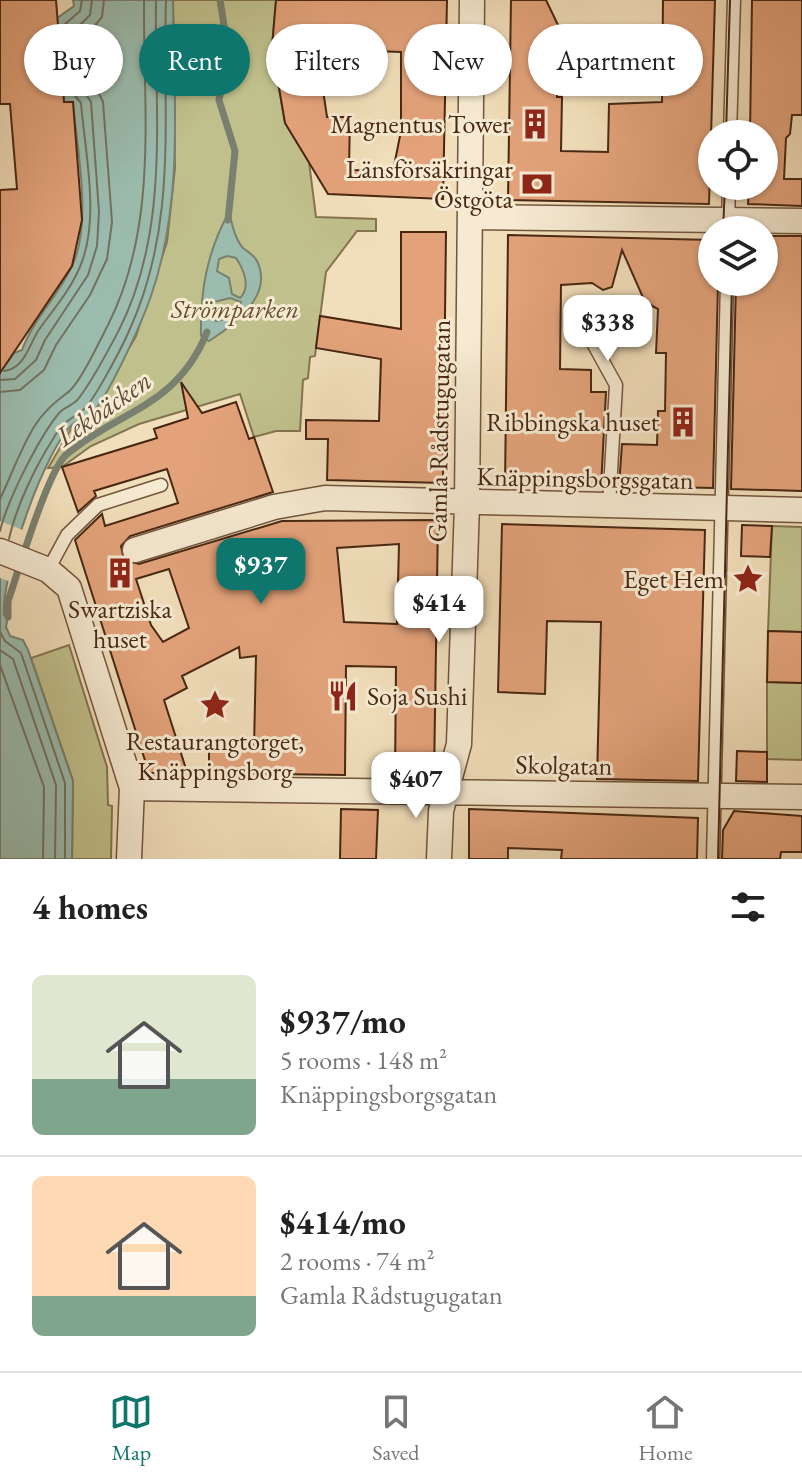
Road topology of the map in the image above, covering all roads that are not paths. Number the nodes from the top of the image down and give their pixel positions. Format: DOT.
graph roads {
  1 [pos="472,0"];
  2 [pos="734,0"];
  3 [pos="730,120"];
  4 [pos="470,217"];
  5 [pos="802,221"];
  6 [pos="778,222"];
  7 [pos="698,224"];
  8 [pos="727,296"];
  9 [pos="585,304"];
  10 [pos="161,485"];
  11 [pos="467,504"];
  12 [pos="609,506"];
  13 [pos="722,508"];
  14 [pos="802,510"];
  15 [pos="135,550"];
  16 [pos="0,551"];
  17 [pos="38,566"];
  18 [pos="132,788"];
  19 [pos="447,790"];
  20 [pos="715,795"];
  21 [pos="802,797"];
  22 [pos="129,859"];
  23 [pos="439,859"];
  24 [pos="713,859"];
  1 -- 4 [label="street, Gamla Rådstugugatan"];
  2 -- 3 [label="lane"];
  4 -- 7 [label="street"];
  4 -- 11 [label="street, Gamla Rådstugugatan"];
  5 -- 6 [label="street"];
  8 -- 13 [label="lane"];
  9 -- 12 [label="lane"];
  10 -- 17 [label="lane"];
  11 -- 12 [label="street, Knäppingsborgsgatan"];
  11 -- 15 [label="street, Knäppingsborgsgatan"];
  11 -- 19 [label="street, Gamla Rådstugugatan"];
  12 -- 13 [label="street, Knäppingsborgsgatan"];
  13 -- 14 [label="street, Knäppingsborgsgatan"];
  13 -- 20 [label="lane"];
  16 -- 17 [label="street"];
  17 -- 18 [label="street"];
  18 -- 19 [label="street, Skolgatan"];
  18 -- 22 [label="street"];
  19 -- 20 [label="street, Skolgatan"];
  19 -- 23 [label="street, Gamla Rådstugugatan"];
  20 -- 21 [label="street, Skolgatan"];
  20 -- 24 [label="lane"];
}
